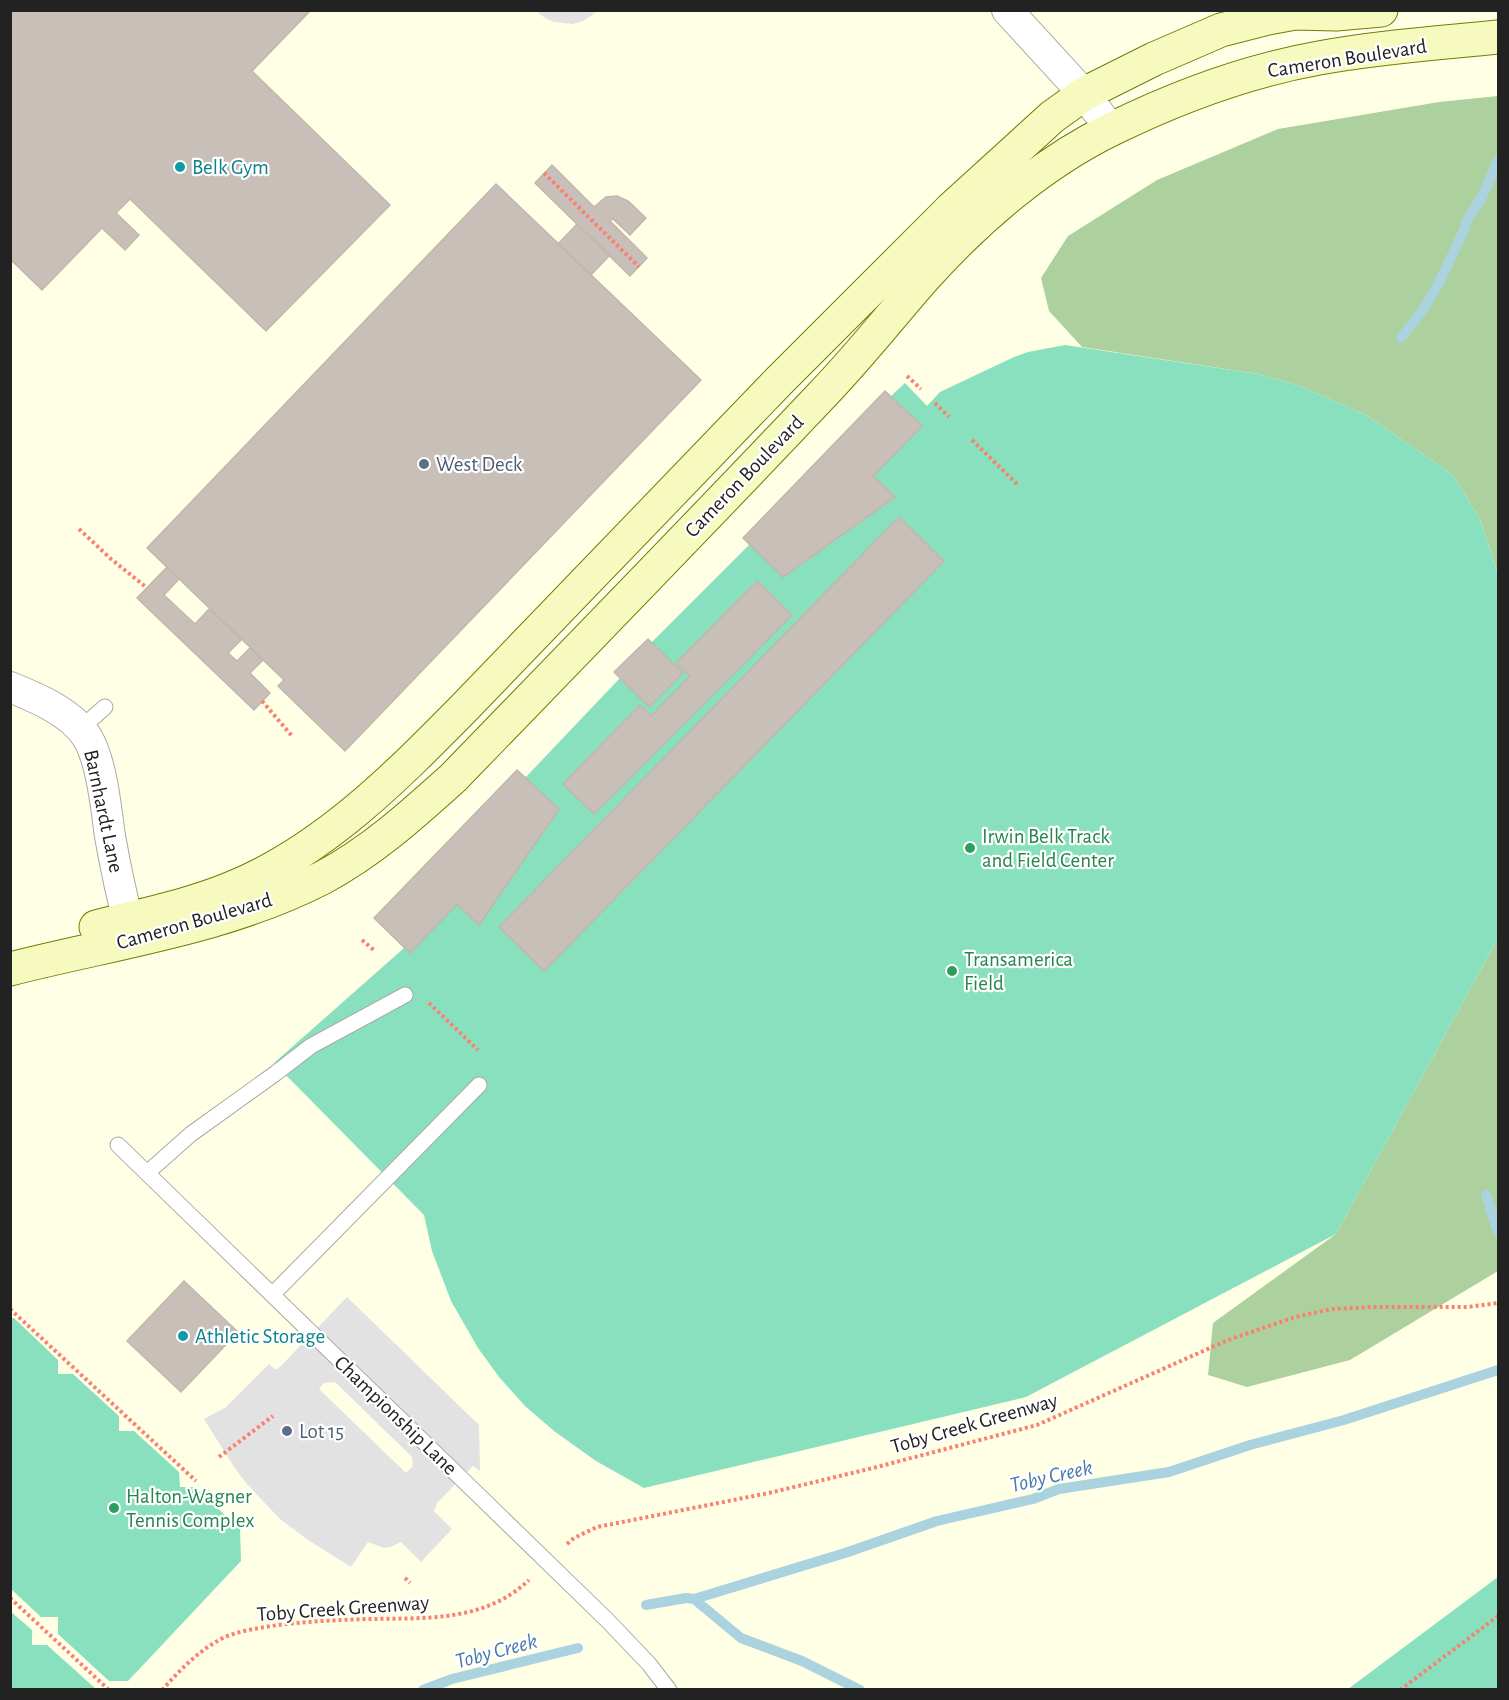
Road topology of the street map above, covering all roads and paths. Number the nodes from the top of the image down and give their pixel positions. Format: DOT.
graph roads {
  1 [pos="1007,10"];
  2 [pos="1382,10"];
  3 [pos="1498,37"];
  4 [pos="1084,94"];
  5 [pos="1111,129"];
  6 [pos="544,173"];
  7 [pos="639,267"];
  8 [pos="907,376"];
  9 [pos="921,389"];
  10 [pos="935,403"];
  11 [pos="949,417"];
  12 [pos="972,440"];
  13 [pos="1019,486"];
  14 [pos="79,529"];
  15 [pos="147,588"];
  16 [pos="10,687"];
  17 [pos="262,701"];
  18 [pos="105,707"];
  19 [pos="80,729"];
  20 [pos="292,736"];
  21 [pos="130,930"];
  22 [pos="362,940"];
  23 [pos="10,948"];
  24 [pos="375,951"];
  25 [pos="10,969"];
  26 [pos="405,995"];
  27 [pos="426,1001"];
  28 [pos="478,1050"];
  29 [pos="479,1085"];
  30 [pos="118,1145"];
  31 [pos="147,1173"];
  32 [pos="272,1295"];
  33 [pos="1498,1303"];
  34 [pos="10,1309"];
  35 [pos="273,1416"];
  36 [pos="219,1456"];
  37 [pos="196,1482"];
  38 [pos="559,1550"];
  39 [pos="535,1574"];
  40 [pos="405,1578"];
  41 [pos="410,1583"];
  42 [pos="10,1598"];
  43 [pos="1498,1616"];
  44 [pos="108,1689"];
  45 [pos="162,1689"];
  46 [pos="669,1689"];
  47 [pos="1400,1689"];
  1 -- 4 [label="street"];
  2 -- 4 [label="street, Cameron Boulevard"];
  3 -- 5 [label="street, Cameron Boulevard"];
  4 -- 5 [label="street"];
  4 -- 21 [label="street, Cameron Boulevard"];
  5 -- 21 [label="street, Cameron Boulevard"];
  6 -- 7 [label="path"];
  8 -- 9 [label="path"];
  10 -- 11 [label="path"];
  12 -- 13 [label="path"];
  14 -- 15 [label="path"];
  16 -- 19 [label="street, Barnhardt Lane"];
  17 -- 20 [label="path"];
  18 -- 19 [label="lane"];
  19 -- 21 [label="street, Barnhardt Lane"];
  21 -- 23 [label="street, Cameron Boulevard"];
  21 -- 25 [label="street, Cameron Boulevard"];
  22 -- 24 [label="path"];
  26 -- 31 [label="lane"];
  27 -- 28 [label="path"];
  29 -- 32 [label="lane"];
  30 -- 31 [label="lane, Championship Lane"];
  31 -- 32 [label="lane, Championship Lane"];
  32 -- 46 [label="lane, Championship Lane"];
  33 -- 38 [label="path, Toby Creek Greenway"];
  34 -- 37 [label="path"];
  35 -- 36 [label="path"];
  39 -- 45 [label="path, Toby Creek Greenway"];
  40 -- 41 [label="path"];
  42 -- 44 [label="path"];
  43 -- 47 [label="path"];
}
